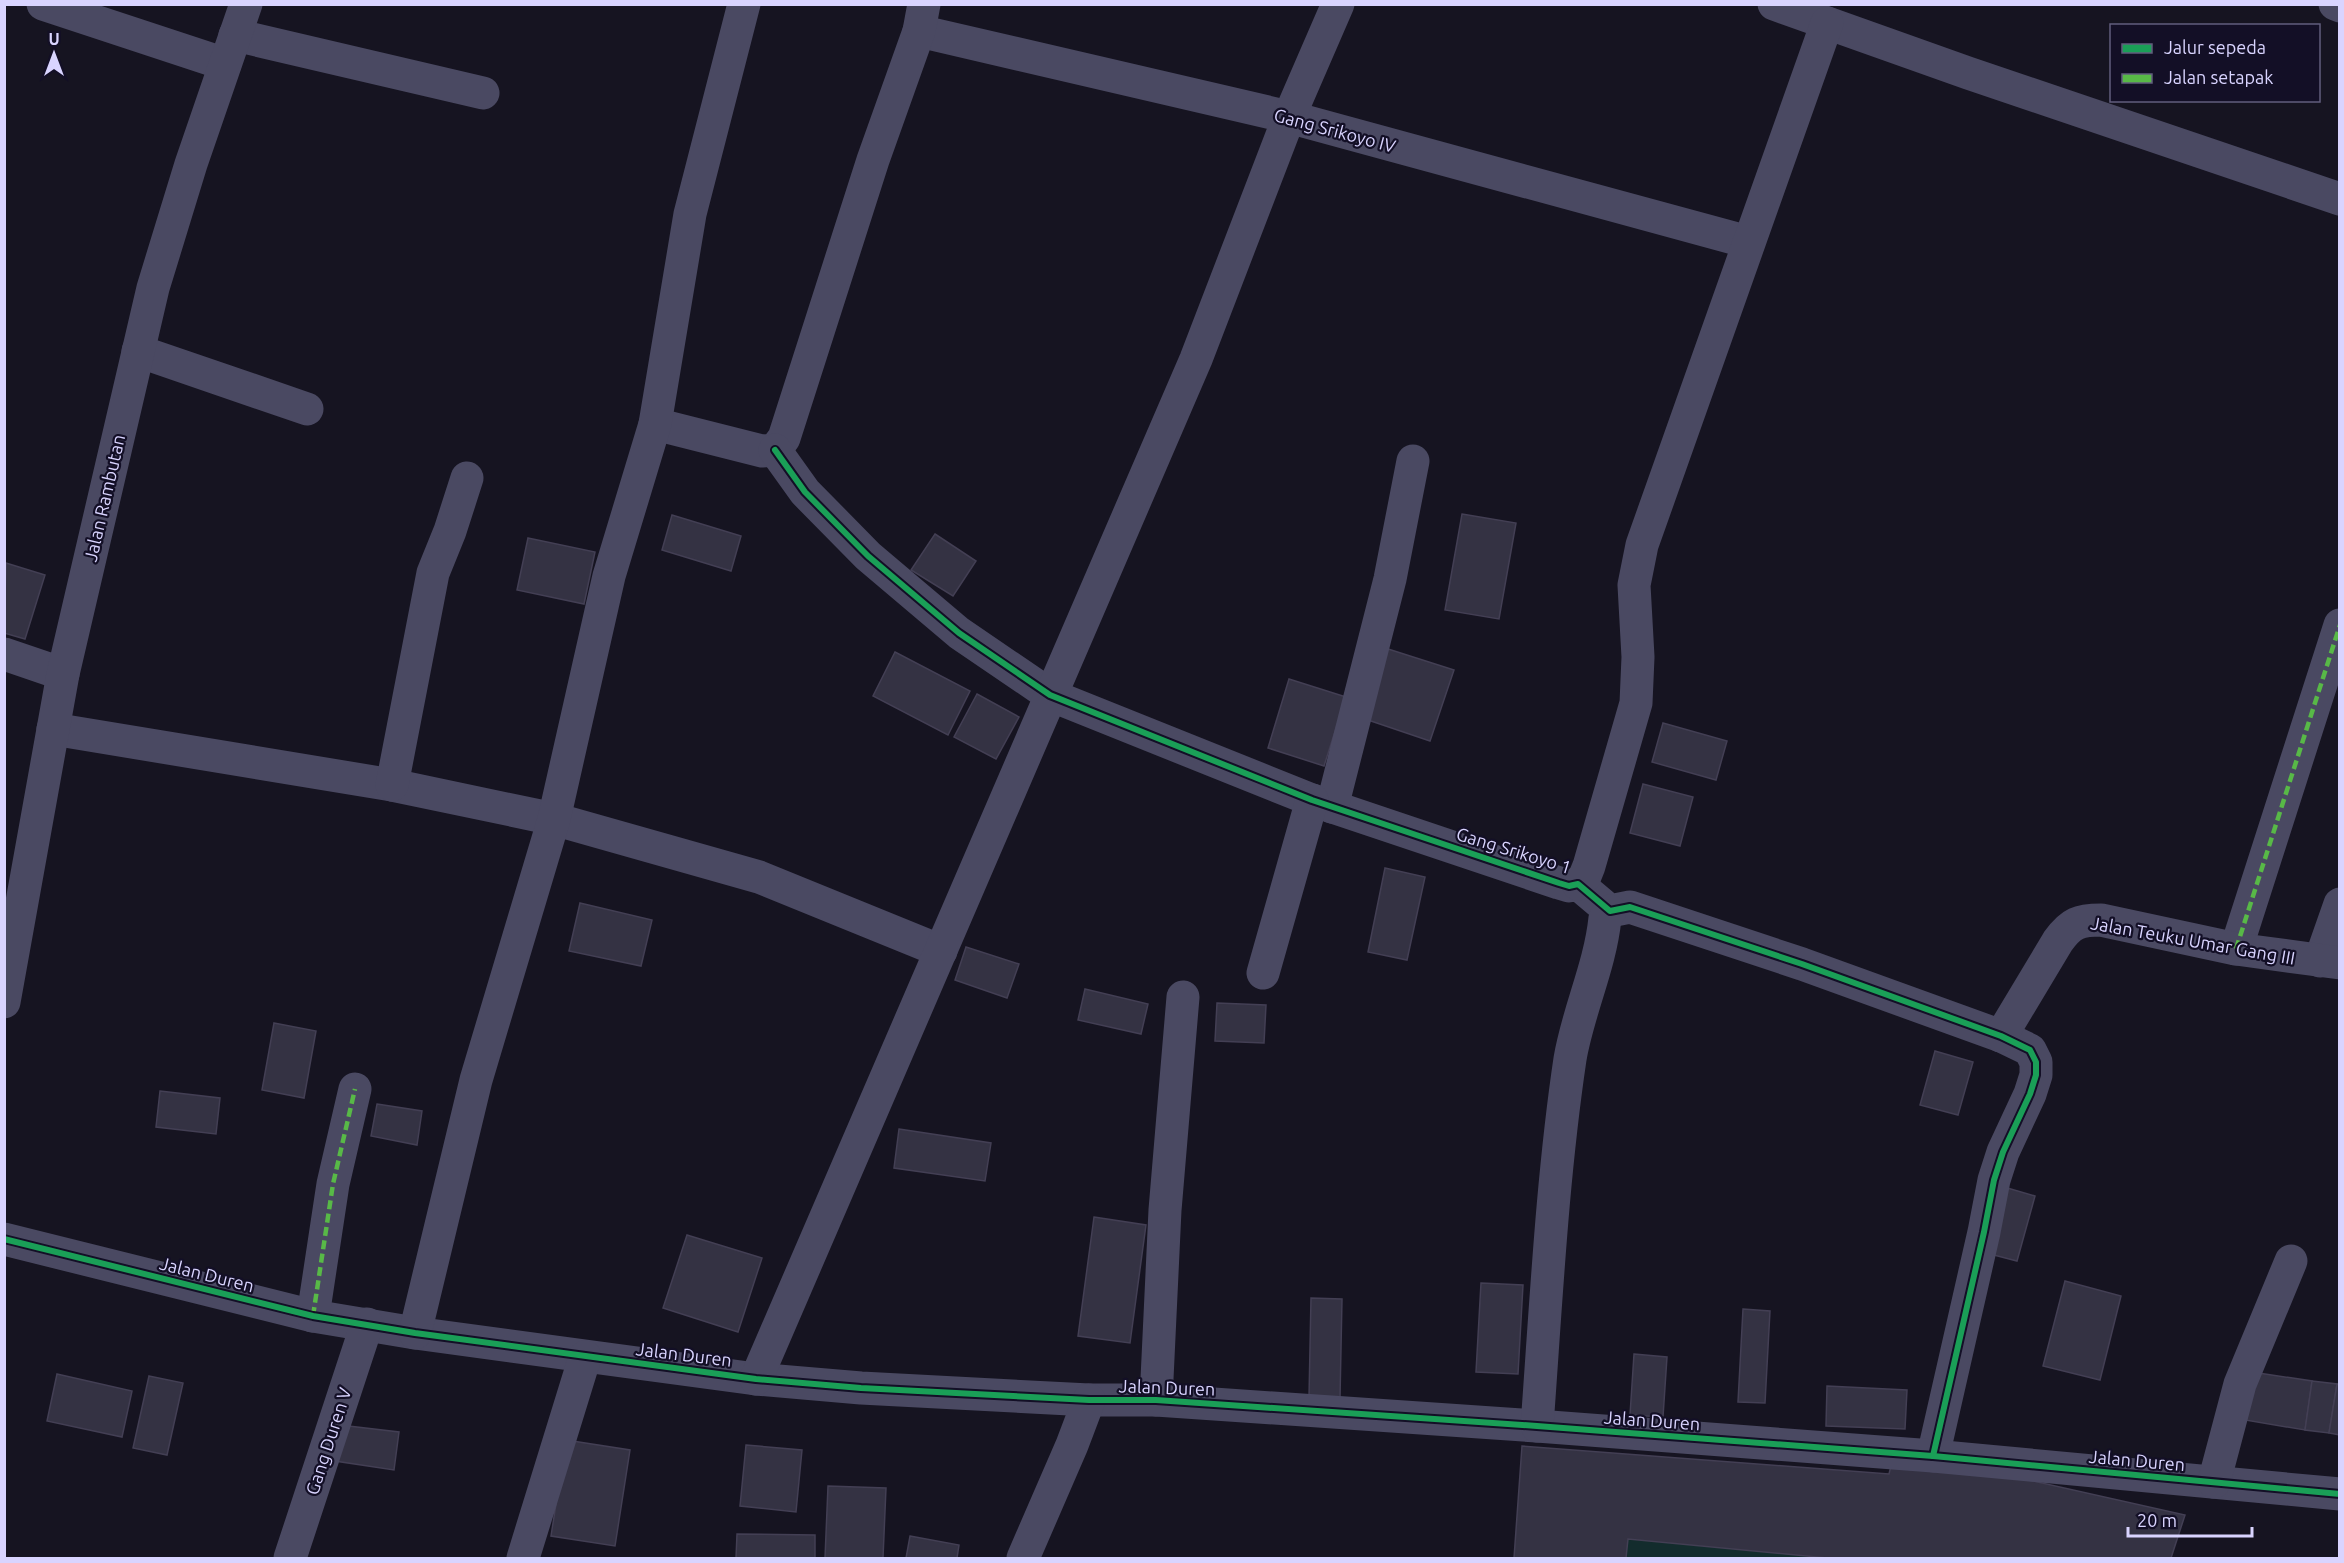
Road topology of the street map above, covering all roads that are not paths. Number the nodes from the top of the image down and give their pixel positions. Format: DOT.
graph roads {
  1 [pos="43,4"];
  2 [pos="744,4"];
  3 [pos="1338,4"];
  4 [pos="1774,4"];
  5 [pos="922,18"];
  6 [pos="1827,23"];
  7 [pos="236,34"];
  8 [pos="483,93"];
  9 [pos="1288,117"];
  10 [pos="2340,199"];
  11 [pos="1748,242"];
  12 [pos="138,351"];
  13 [pos="307,409"];
  14 [pos="655,424"];
  15 [pos="775,450"];
  16 [pos="1413,461"];
  17 [pos="467,478"];
  18 [pos="2340,625"];
  19 [pos="4,654"];
  20 [pos="63,674"];
  21 [pos="1050,695"];
  22 [pos="53,729"];
  23 [pos="392,785"];
  24 [pos="1322,804"];
  25 [pos="554,819"];
  26 [pos="15,878"];
  27 [pos="1578,884"];
  28 [pos="2340,904"];
  29 [pos="1610,911"];
  30 [pos="2236,949"];
  31 [pos="941,951"];
  32 [pos="2330,962"];
  33 [pos="1263,973"];
  34 [pos="1183,997"];
  35 [pos="4,1002"];
  36 [pos="2001,1035"];
  37 [pos="355,1089"];
  38 [pos="4,1239"];
  39 [pos="2291,1261"];
  40 [pos="312,1316"];
  41 [pos="367,1324"];
  42 [pos="415,1333"];
  43 [pos="585,1357"];
  44 [pos="756,1379"];
  45 [pos="1089,1400"];
  46 [pos="1156,1400"];
  47 [pos="1537,1426"];
  48 [pos="1933,1456"];
  49 [pos="2214,1482"];
  50 [pos="2340,1494"];
  51 [pos="290,1558"];
  52 [pos="523,1558"];
  53 [pos="1023,1558"];
  1 -- 7 [label="street"];
  2 -- 14 [label="street"];
  3 -- 9 [label="street"];
  4 -- 6 [label="street"];
  5 -- 9 [label="street, Gang Srikoyo IV"];
  5 -- 15 [label="street"];
  6 -- 10 [label="street"];
  6 -- 11 [label="street"];
  7 -- 8 [label="street"];
  7 -- 12 [label="street, Jalan Rambutan"];
  9 -- 11 [label="street, Gang Srikoyo IV"];
  9 -- 21 [label="street"];
  11 -- 27 [label="street"];
  12 -- 13 [label="street"];
  12 -- 20 [label="street, Jalan Rambutan"];
  14 -- 15 [label="street"];
  14 -- 25 [label="street"];
  15 -- 21 [label="street, Gang Srikoyo 1"];
  16 -- 24 [label="street"];
  17 -- 23 [label="street"];
  18 -- 30 [label="street"];
  19 -- 20 [label="street"];
  20 -- 22 [label="street, Jalan Rambutan"];
  21 -- 24 [label="street, Gang Srikoyo 1"];
  21 -- 31 [label="street"];
  22 -- 23 [label="street"];
  22 -- 26 [label="street, Jalan Rambutan"];
  23 -- 25 [label="street"];
  24 -- 27 [label="street, Gang Srikoyo 1"];
  24 -- 33 [label="street"];
  25 -- 31 [label="street"];
  25 -- 42 [label="street"];
  26 -- 35 [label="street, Jalan Rambutan"];
  27 -- 29 [label="street, Gang Srikoyo 1"];
  28 -- 32 [label="street"];
  29 -- 36 [label="street"];
  29 -- 47 [label="street"];
  30 -- 32 [label="street, Jalan Teuku Umar Gang III"];
  30 -- 36 [label="street, Jalan Teuku Umar Gang III"];
  31 -- 44 [label="street"];
  34 -- 46 [label="street"];
  36 -- 48 [label="street"];
  37 -- 40 [label="street"];
  38 -- 40 [label="street, Jalan Duren"];
  39 -- 49 [label="street"];
  40 -- 41 [label="street, Jalan Duren"];
  41 -- 42 [label="street, Jalan Duren"];
  41 -- 51 [label="street, Gang Duren V"];
  42 -- 43 [label="street, Jalan Duren"];
  43 -- 44 [label="street, Jalan Duren"];
  43 -- 52 [label="street"];
  44 -- 45 [label="street, Jalan Duren"];
  45 -- 46 [label="street, Jalan Duren"];
  45 -- 53 [label="street"];
  46 -- 47 [label="street, Jalan Duren"];
  47 -- 48 [label="street, Jalan Duren"];
  48 -- 49 [label="street, Jalan Duren"];
  49 -- 50 [label="street, Jalan Duren"];
}
